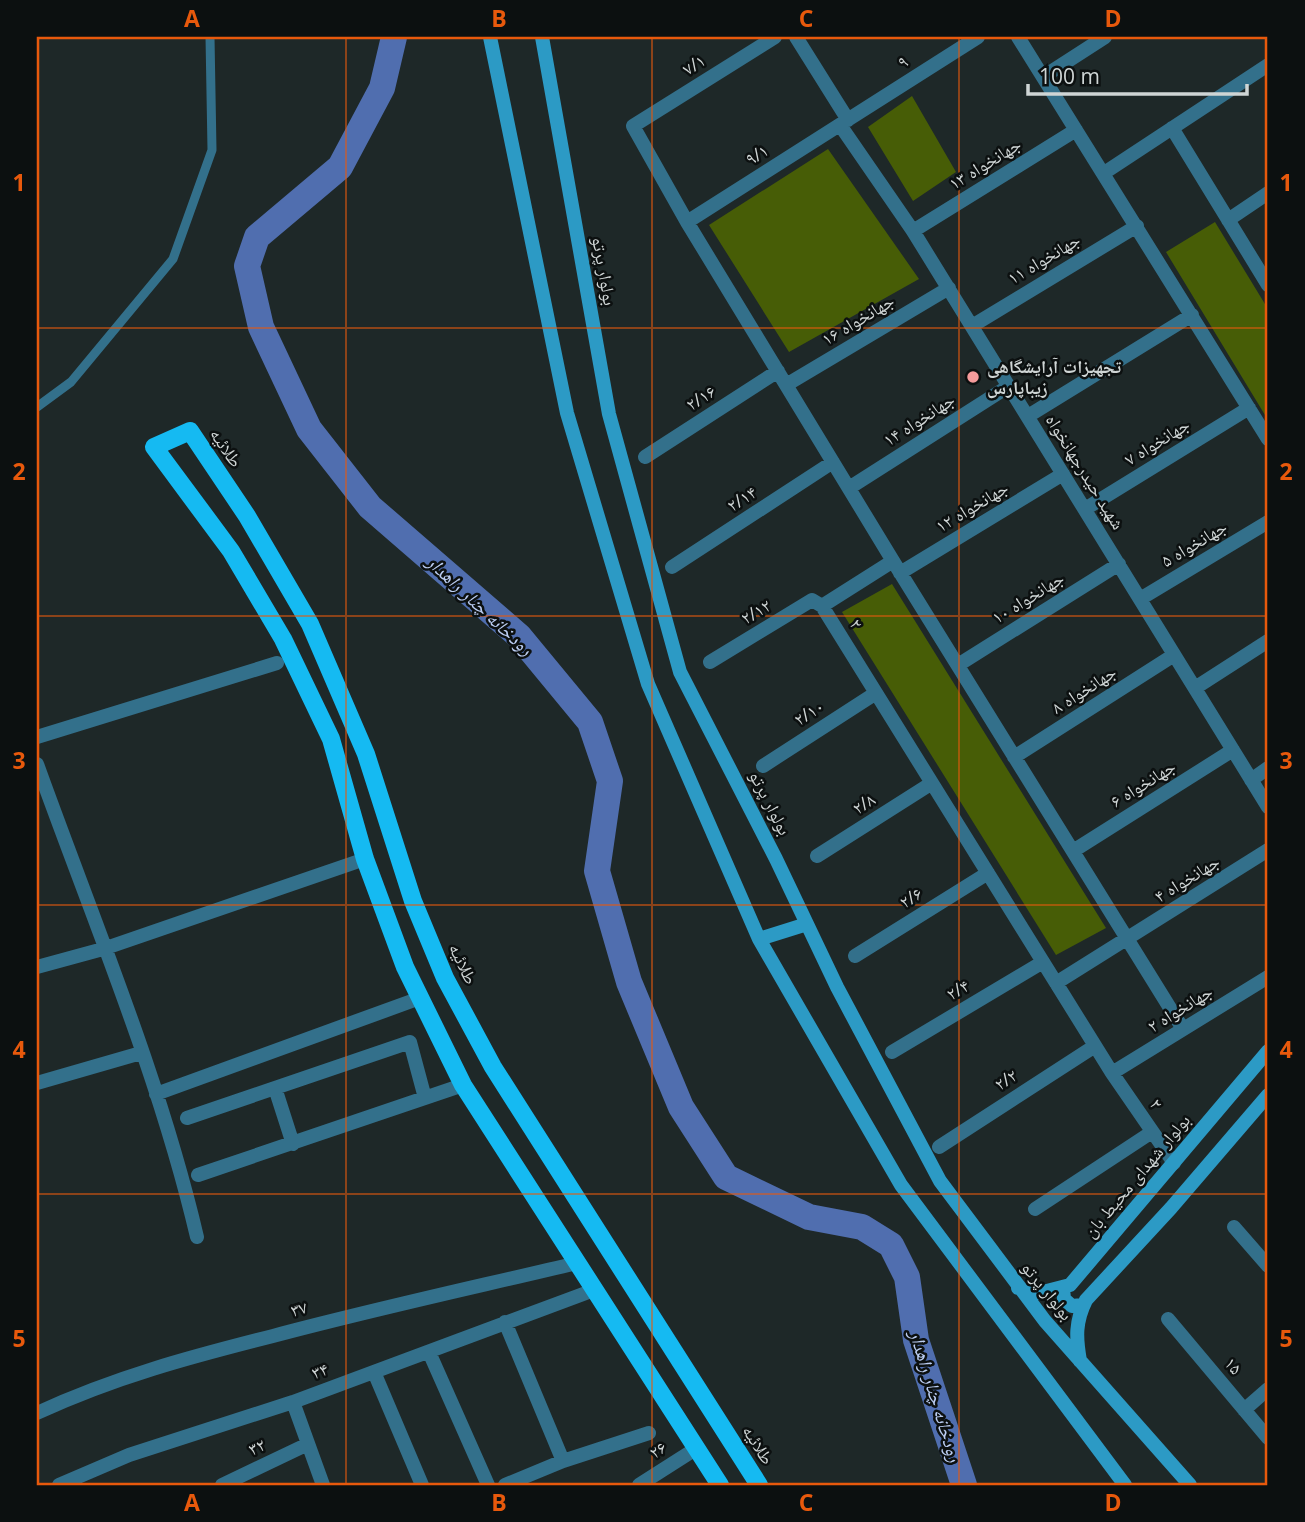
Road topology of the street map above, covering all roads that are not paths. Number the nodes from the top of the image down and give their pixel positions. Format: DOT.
graph roads {
  1 [pos="210,37"];
  2 [pos="490,37"];
  3 [pos="542,37"];
  4 [pos="775,37"];
  5 [pos="796,37"];
  6 [pos="978,37"];
  7 [pos="1018,37"];
  8 [pos="1105,37"];
  9 [pos="1268,65"];
  10 [pos="1043,77"];
  11 [pos="844,123"];
  12 [pos="1172,128"];
  13 [pos="1076,130"];
  14 [pos="1104,173"];
  15 [pos="1268,193"];
  16 [pos="1228,220"];
  17 [pos="687,222"];
  18 [pos="1137,226"];
  19 [pos="913,231"];
  20 [pos="1268,285"];
  21 [pos="949,288"];
  22 [pos="1192,315"];
  23 [pos="972,326"];
  24 [pos="778,371"];
  25 [pos="786,384"];
  26 [pos="1009,386"];
  27 [pos="37,407"];
  28 [pos="1249,408"];
  29 [pos="1028,416"];
  30 [pos="1268,439"];
  31 [pos="645,457"];
  32 [pos="833,462"];
  33 [pos="1063,474"];
  34 [pos="849,488"];
  35 [pos="1085,509"];
  36 [pos="1268,522"];
  37 [pos="1119,564"];
  38 [pos="897,567"];
  39 [pos="672,568"];
  40 [pos="1140,599"];
  41 [pos="822,606"];
  42 [pos="1268,641"];
  43 [pos="1174,654"];
  44 [pos="710,662"];
  45 [pos="277,663"];
  46 [pos="958,665"];
  47 [pos="1195,688"];
  48 [pos="876,693"];
  49 [pos="37,737"];
  50 [pos="1233,750"];
  51 [pos="1014,757"];
  52 [pos="37,764"];
  53 [pos="763,766"];
  54 [pos="1268,768"];
  55 [pos="1251,780"];
  56 [pos="932,783"];
  57 [pos="1268,807"];
  58 [pos="1268,850"];
  59 [pos="1073,851"];
  60 [pos="817,856"];
  61 [pos="365,859"];
  62 [pos="988,873"];
  63 [pos="807,924"];
  64 [pos="759,939"];
  65 [pos="1127,940"];
  66 [pos="103,949"];
  67 [pos="855,956"];
  68 [pos="1043,962"];
  69 [pos="37,967"];
  70 [pos="1268,977"];
  71 [pos="1056,983"];
  72 [pos="420,998"];
  73 [pos="1183,1029"];
  74 [pos="1095,1046"];
  75 [pos="1268,1051"];
  76 [pos="892,1052"];
  77 [pos="141,1053"];
  78 [pos="1112,1073"];
  79 [pos="37,1083"];
  80 [pos="463,1085"];
  81 [pos="275,1088"];
  82 [pos="156,1094"];
  83 [pos="1268,1095"];
  84 [pos="425,1098"];
  85 [pos="187,1118"];
  86 [pos="1152,1132"];
  87 [pos="293,1144"];
  88 [pos="939,1147"];
  89 [pos="1174,1163"];
  90 [pos="198,1175"];
  91 [pos="1035,1209"];
  92 [pos="1234,1227"];
  93 [pos="197,1237"];
  94 [pos="577,1263"];
  95 [pos="1268,1266"];
  96 [pos="1063,1287"];
  97 [pos="1018,1288"];
  98 [pos="594,1290"];
  99 [pos="1083,1305"];
  100 [pos="1168,1319"];
  101 [pos="505,1322"];
  102 [pos="429,1352"];
  103 [pos="1081,1362"];
  104 [pos="374,1372"];
  105 [pos="1268,1389"];
  106 [pos="292,1402"];
  107 [pos="1244,1410"];
  108 [pos="37,1413"];
  109 [pos="649,1433"];
  110 [pos="1268,1438"];
  111 [pos="308,1444"];
  112 [pos="697,1448"];
  113 [pos="563,1461"];
  114 [pos="59,1485"];
  115 [pos="222,1485"];
  116 [pos="323,1485"];
  117 [pos="422,1485"];
  118 [pos="488,1485"];
  119 [pos="505,1485"];
  120 [pos="639,1485"];
  121 [pos="720,1485"];
  122 [pos="759,1485"];
  123 [pos="1125,1485"];
  124 [pos="1191,1485"];
  1 -- 27 [label="lane"];
  2 -- 64 [label="main road"];
  3 -- 63 [label="main road, بولوار پرتو"];
  4 -- 17 [label="street, ۷/۱"];
  5 -- 11 [label="street, شهید حیدرجهانخواه"];
  6 -- 11 [label="street, ۹"];
  7 -- 10 [label="street"];
  8 -- 10 [label="street"];
  9 -- 12 [label="street"];
  10 -- 13 [label="street"];
  11 -- 17 [label="street, ۹/۱"];
  11 -- 19 [label="street, شهید حیدرجهانخواه"];
  12 -- 14 [label="street"];
  12 -- 16 [label="street"];
  13 -- 14 [label="street"];
  13 -- 19 [label="street, جهانخواه ۱۳"];
  14 -- 18 [label="street"];
  15 -- 16 [label="street"];
  16 -- 20 [label="street"];
  17 -- 24 [label="street"];
  18 -- 22 [label="street"];
  18 -- 23 [label="street, جهانخواه ۱۱"];
  19 -- 21 [label="street, شهید حیدرجهانخواه"];
  21 -- 23 [label="street, شهید حیدرجهانخواه"];
  21 -- 25 [label="street, جهانخواه ۱۶"];
  22 -- 28 [label="street"];
  22 -- 29 [label="street"];
  23 -- 26 [label="street, شهید حیدرجهانخواه"];
  24 -- 25 [label="street"];
  24 -- 31 [label="street, ۲/۱۶"];
  25 -- 32 [label="street"];
  26 -- 29 [label="street, شهید حیدرجهانخواه"];
  26 -- 34 [label="street, جهانخواه ۱۴"];
  28 -- 30 [label="street"];
  28 -- 35 [label="street, جهانخواه ۷"];
  29 -- 33 [label="street, شهید حیدرجهانخواه"];
  32 -- 34 [label="street"];
  32 -- 39 [label="street, ۲/۱۴"];
  33 -- 35 [label="street, شهید حیدرجهانخواه"];
  33 -- 38 [label="street, جهانخواه ۱۲"];
  34 -- 38 [label="street"];
  35 -- 37 [label="street, شهید حیدرجهانخواه"];
  36 -- 40 [label="street, جهانخواه ۵"];
  37 -- 40 [label="street, شهید حیدرجهانخواه"];
  37 -- 46 [label="street, جهانخواه ۱۰"];
  38 -- 41 [label="street"];
  38 -- 46 [label="street"];
  40 -- 43 [label="street, شهید حیدرجهانخواه"];
  41 -- 44 [label="street, ۲/۱۲"];
  41 -- 48 [label="street, ۲"];
  42 -- 47 [label="street"];
  43 -- 47 [label="street, شهید حیدرجهانخواه"];
  43 -- 51 [label="street, جهانخواه ۸"];
  45 -- 49 [label="street"];
  46 -- 51 [label="street"];
  47 -- 50 [label="street, شهید حیدرجهانخواه"];
  48 -- 53 [label="street, ۲/۱۰"];
  48 -- 56 [label="street, ۲"];
  50 -- 55 [label="street, شهید حیدرجهانخواه"];
  50 -- 59 [label="street, جهانخواه ۶"];
  51 -- 59 [label="street"];
  52 -- 66 [label="street"];
  54 -- 55 [label="street"];
  55 -- 57 [label="street, شهید حیدرجهانخواه"];
  56 -- 60 [label="street, ۲/۸"];
  56 -- 62 [label="street, ۲"];
  58 -- 65 [label="street, جهانخواه ۴"];
  59 -- 65 [label="street"];
  61 -- 66 [label="street"];
  61 -- 72 [label="main road"];
  61 -- 122 [label="main road, طلائیه"];
  62 -- 67 [label="street, ۲/۶"];
  62 -- 68 [label="street, ۲"];
  63 -- 64 [label="main road"];
  63 -- 97 [label="main road, بولوار پرتو"];
  64 -- 123 [label="main road"];
  65 -- 71 [label="street, جهانخواه ۴"];
  65 -- 73 [label="street"];
  66 -- 69 [label="street"];
  66 -- 77 [label="street"];
  68 -- 71 [label="street, ۲"];
  68 -- 76 [label="street, ۲/۴"];
  70 -- 73 [label="street, جهانخواه ۲"];
  71 -- 74 [label="street, ۲"];
  72 -- 80 [label="main road"];
  72 -- 82 [label="street"];
  73 -- 78 [label="street, جهانخواه ۲"];
  74 -- 78 [label="street, ۲"];
  74 -- 88 [label="street, ۲/۲"];
  75 -- 89 [label="main road, بولوار شهدای محیط بان"];
  77 -- 79 [label="street"];
  77 -- 82 [label="street"];
  78 -- 86 [label="street, ۲"];
  80 -- 84 [label="street"];
  80 -- 94 [label="main road"];
  81 -- 84 [label="street"];
  81 -- 85 [label="street"];
  81 -- 87 [label="street"];
  82 -- 93 [label="street"];
  83 -- 99 [label="main road"];
  84 -- 87 [label="street"];
  86 -- 89 [label="street, ۲"];
  86 -- 91 [label="street"];
  87 -- 90 [label="street"];
  89 -- 96 [label="main road, بولوار شهدای محیط بان"];
  92 -- 95 [label="street"];
  94 -- 98 [label="main road"];
  94 -- 108 [label="street, ۳۷"];
  96 -- 97 [label="main road"];
  96 -- 99 [label="main road"];
  97 -- 103 [label="main road, بولوار پرتو"];
  98 -- 101 [label="street, ۳۴"];
  98 -- 112 [label="main road"];
  99 -- 103 [label="main road"];
  100 -- 107 [label="street, ۱۵"];
  101 -- 102 [label="street, ۳۴"];
  101 -- 113 [label="street"];
  102 -- 104 [label="street, ۳۴"];
  102 -- 118 [label="street"];
  103 -- 124 [label="main road, بولوار پرتو"];
  104 -- 106 [label="street, ۳۴"];
  104 -- 117 [label="street"];
  105 -- 107 [label="street"];
  106 -- 111 [label="street"];
  106 -- 114 [label="street, ۳۴"];
  107 -- 110 [label="street, ۱۵"];
  109 -- 113 [label="street"];
  111 -- 115 [label="street, ۳۲"];
  111 -- 116 [label="street"];
  112 -- 120 [label="street, ۲۶"];
  112 -- 121 [label="main road"];
  113 -- 119 [label="street"];
}
